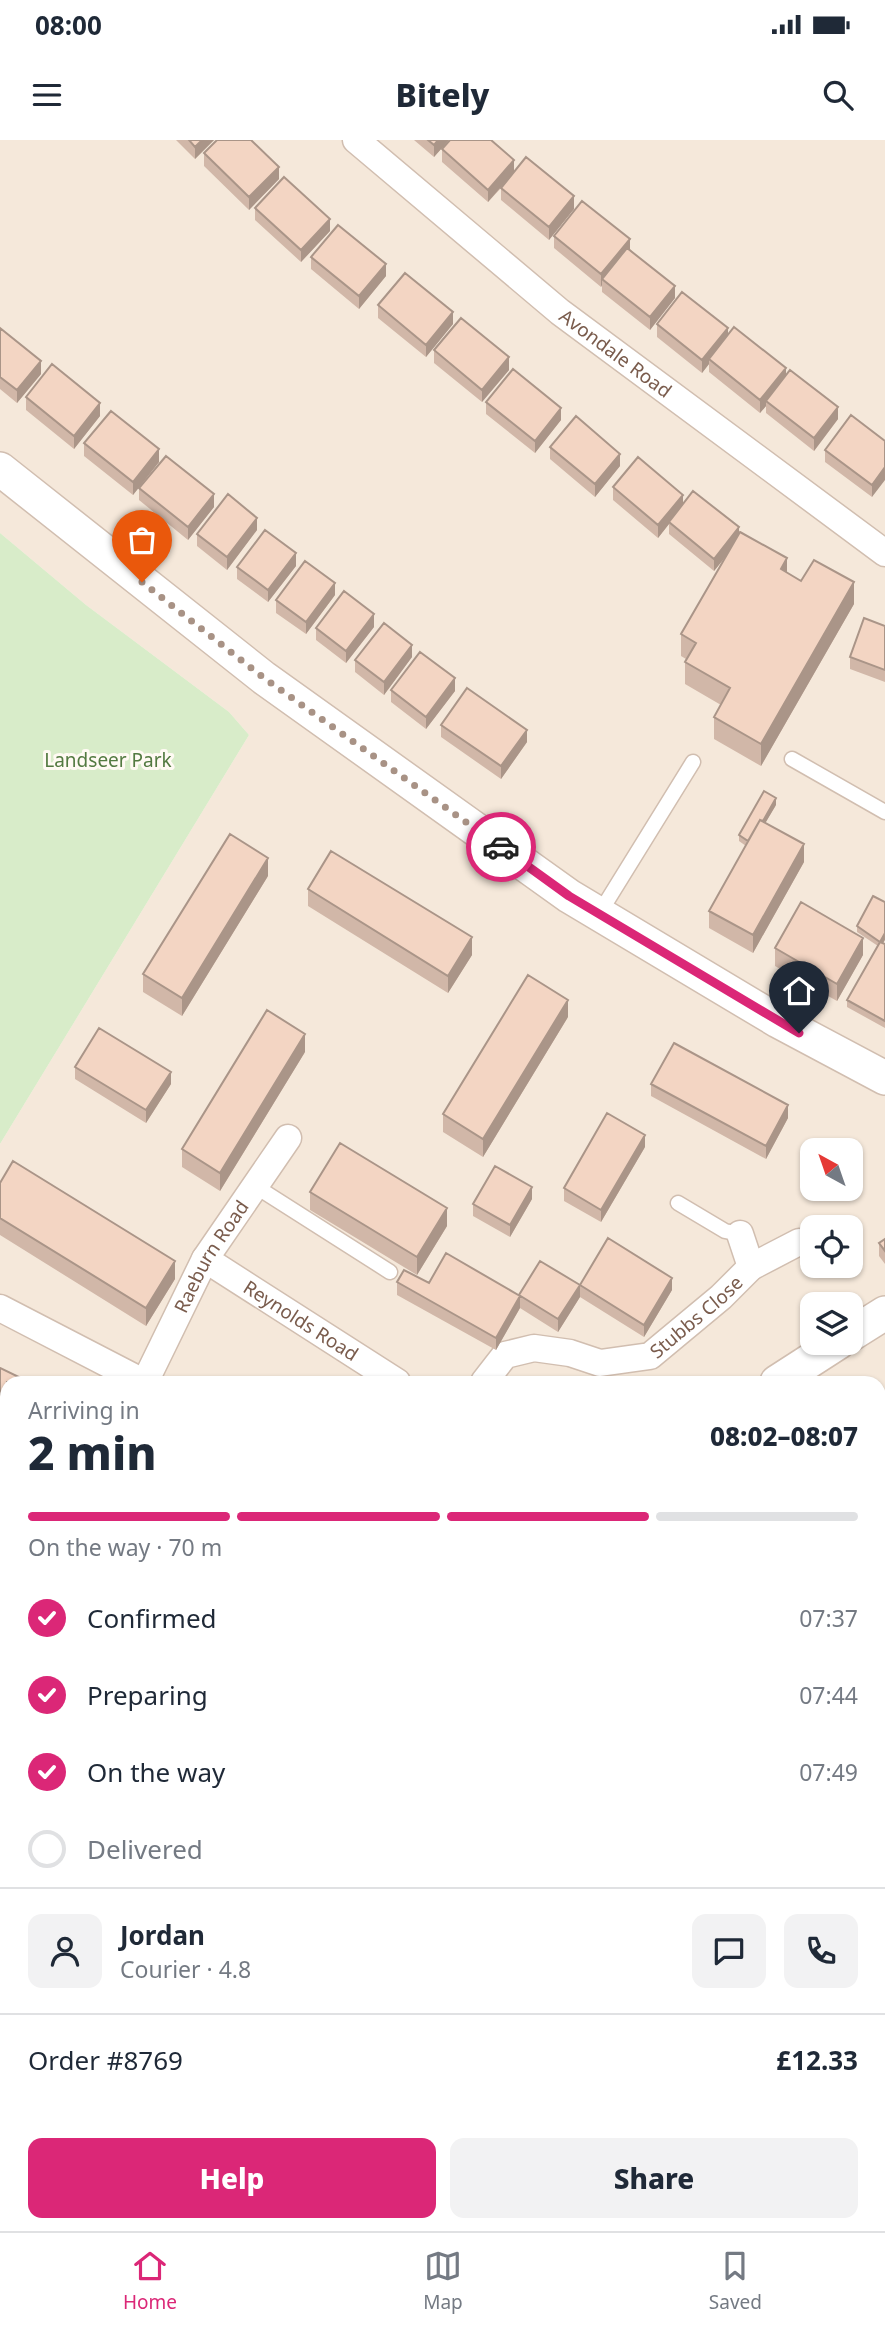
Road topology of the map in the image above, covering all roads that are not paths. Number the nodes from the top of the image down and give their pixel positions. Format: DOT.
graph roads {
  1 [pos="356,140"];
  2 [pos="0,469"];
  3 [pos="885,553"];
  4 [pos="792,759"];
  5 [pos="693,762"];
  6 [pos="885,812"];
  7 [pos="599,914"];
  8 [pos="885,1078"];
  9 [pos="288,1138"];
  10 [pos="255,1186"];
  11 [pos="678,1203"];
  12 [pos="740,1234"];
  13 [pos="799,1242"];
  14 [pos="205,1259"];
  15 [pos="751,1266"];
  16 [pos="390,1272"];
  17 [pos="0,1307"];
  18 [pos="885,1313"];
  19 [pos="863,1327"];
  20 [pos="819,1355"];
  21 [pos="132,1376"];
  22 [pos="147,1376"];
  23 [pos="388,1376"];
  24 [pos="489,1376"];
  25 [pos="786,1376"];
  1 -- 3 [label="street, Avondale Road"];
  2 -- 7 [label="street"];
  4 -- 6 [label="lane"];
  5 -- 7 [label="lane"];
  7 -- 8 [label="street"];
  9 -- 10 [label="street, Raeburn Road"];
  10 -- 14 [label="street, Raeburn Road"];
  10 -- 16 [label="lane"];
  11 -- 12 [label="lane"];
  12 -- 15 [label="street, Stubbs Close"];
  13 -- 15 [label="street, Stubbs Close"];
  14 -- 22 [label="street, Raeburn Road"];
  14 -- 23 [label="street, Reynolds Road"];
  15 -- 24 [label="street, Stubbs Close"];
  17 -- 21 [label="street"];
  18 -- 19 [label="street"];
  20 -- 25 [label="street"];
}
